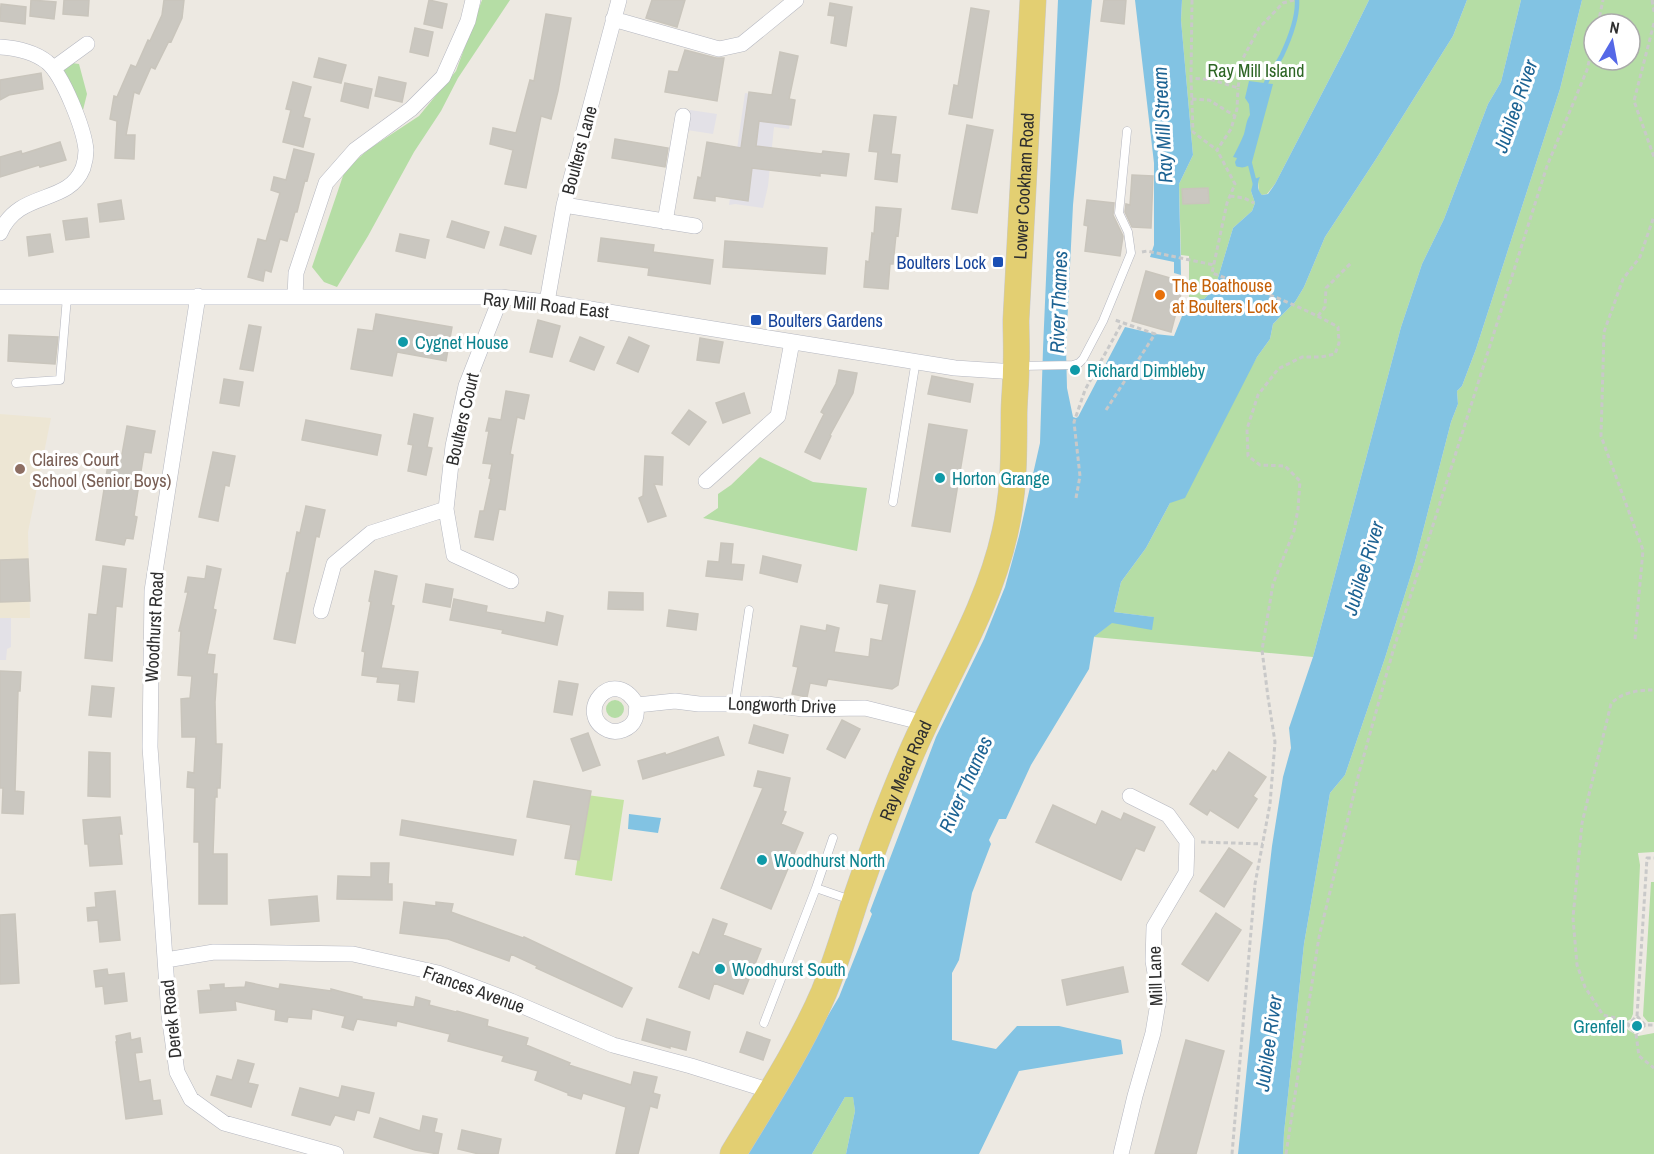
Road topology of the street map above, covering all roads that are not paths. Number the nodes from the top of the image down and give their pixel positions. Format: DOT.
graph roads {
  1 [pos="473,0"];
  2 [pos="619,0"];
  3 [pos="796,0"];
  4 [pos="1033,0"];
  5 [pos="613,20"];
  6 [pos="87,44"];
  7 [pos="0,47"];
  8 [pos="54,68"];
  9 [pos="683,116"];
  10 [pos="1127,131"];
  11 [pos="564,205"];
  12 [pos="665,222"];
  13 [pos="695,226"];
  14 [pos="0,233"];
  15 [pos="0,297"];
  16 [pos="67,297"];
  17 [pos="198,297"];
  18 [pos="294,297"];
  19 [pos="501,297"];
  20 [pos="546,302"];
  21 [pos="792,342"];
  22 [pos="916,360"];
  23 [pos="1021,368"];
  24 [pos="16,383"];
  25 [pos="706,481"];
  26 [pos="893,502"];
  27 [pos="446,509"];
  28 [pos="511,580"];
  29 [pos="749,610"];
  30 [pos="321,611"];
  31 [pos="735,703"];
  32 [pos="637,705"];
  33 [pos="925,723"];
  34 [pos="1130,796"];
  35 [pos="833,838"];
  36 [pos="816,888"];
  37 [pos="855,901"];
  38 [pos="166,960"];
  39 [pos="764,1023"];
  40 [pos="771,1091"];
  41 [pos="336,1154"];
  42 [pos="733,1154"];
  43 [pos="1121,1154"];
  1 -- 18 [label="street"];
  2 -- 5 [label="street, Boulters Lane"];
  3 -- 5 [label="street"];
  4 -- 23 [label="main road, Lower Cookham Road"];
  5 -- 11 [label="street, Boulters Lane"];
  6 -- 8 [label="street"];
  7 -- 8 [label="street"];
  8 -- 14 [label="street"];
  9 -- 12 [label="street"];
  10 -- 23 [label="lane"];
  11 -- 12 [label="street"];
  11 -- 20 [label="street, Boulters Lane"];
  12 -- 13 [label="street"];
  15 -- 16 [label="street, Ray Mill Road East"];
  16 -- 17 [label="street, Ray Mill Road East"];
  16 -- 24 [label="lane"];
  17 -- 18 [label="street, Ray Mill Road East"];
  17 -- 38 [label="street, Woodhurst Road"];
  18 -- 19 [label="street, Ray Mill Road East"];
  19 -- 20 [label="street, Ray Mill Road East"];
  19 -- 27 [label="street, Boulters Court"];
  20 -- 21 [label="street, Ray Mill Road East"];
  21 -- 22 [label="street, Ray Mill Road East"];
  21 -- 25 [label="street"];
  22 -- 23 [label="street, Ray Mill Road East"];
  22 -- 26 [label="lane"];
  23 -- 33 [label="main road, Ray Mead Road"];
  27 -- 28 [label="street, Boulters Court"];
  27 -- 30 [label="street"];
  29 -- 31 [label="lane"];
  31 -- 32 [label="street, Longworth Drive"];
  31 -- 33 [label="street, Longworth Drive"];
  33 -- 37 [label="main road, Ray Mead Road"];
  34 -- 43 [label="street, Mill Lane"];
  35 -- 36 [label="lane"];
  36 -- 37 [label="lane"];
  36 -- 39 [label="lane"];
  37 -- 40 [label="main road, Ray Mead Road"];
  38 -- 40 [label="street, Frances Avenue"];
  38 -- 41 [label="street, Derek Road"];
  40 -- 42 [label="main road, Ray Mead Road"];
}
